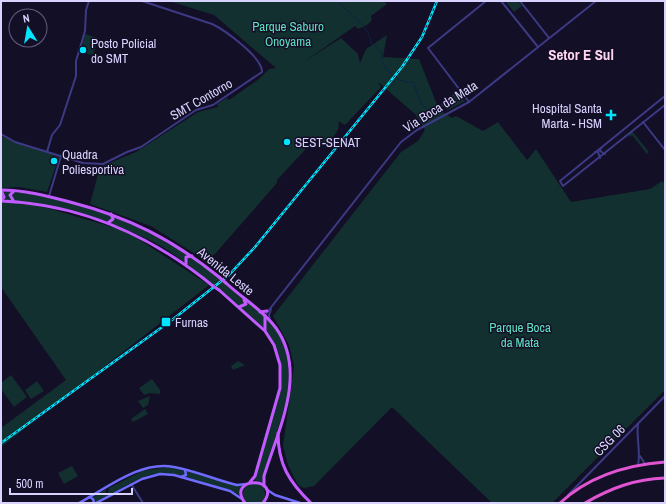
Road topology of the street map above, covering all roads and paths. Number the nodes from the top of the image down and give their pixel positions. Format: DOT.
graph roads {
  1 [pos="89,1"];
  2 [pos="142,1"];
  3 [pos="486,1"];
  4 [pos="501,1"];
  5 [pos="520,1"];
  6 [pos="596,1"];
  7 [pos="550,38"];
  8 [pos="538,47"];
  9 [pos="665,96"];
  10 [pos="469,102"];
  11 [pos="665,105"];
  12 [pos="640,116"];
  13 [pos="637,118"];
  14 [pos="643,122"];
  15 [pos="1,134"];
  16 [pos="601,147"];
  17 [pos="665,150"];
  18 [pos="47,152"];
  19 [pos="595,152"];
  20 [pos="605,154"];
  21 [pos="61,156"];
  22 [pos="600,158"];
  23 [pos="1,190"];
  24 [pos="16,191"];
  25 [pos="49,196"];
  26 [pos="1,200"];
  27 [pos="14,201"];
  28 [pos="111,214"];
  29 [pos="108,223"];
  30 [pos="193,256"];
  31 [pos="186,264"];
  32 [pos="241,296"];
  33 [pos="272,306"];
  34 [pos="239,307"];
  35 [pos="259,311"];
  36 [pos="267,311"];
  37 [pos="265,316"];
  38 [pos="270,321"];
  39 [pos="266,331"];
  40 [pos="665,396"];
  41 [pos="638,424"];
  42 [pos="278,431"];
  43 [pos="640,455"];
  44 [pos="665,462"];
  45 [pos="638,464"];
  46 [pos="645,464"];
  47 [pos="185,469"];
  48 [pos="181,477"];
  49 [pos="665,478"];
  50 [pos="249,483"];
  51 [pos="131,484"];
  52 [pos="264,487"];
  53 [pos="107,488"];
  54 [pos="112,495"];
  55 [pos="89,497"];
  56 [pos="566,498"];
  57 [pos="244,501"];
  58 [pos="79,503"];
  59 [pos="95,503"];
  60 [pos="143,503"];
  61 [pos="263,503"];
  62 [pos="300,503"];
  63 [pos="311,503"];
  64 [pos="560,503"];
  65 [pos="585,503"];
  1 -- 18 [label="street"];
  2 -- 21 [label="street, SMT Contorno"];
  3 -- 10 [label="street"];
  4 -- 8 [label="street"];
  5 -- 7 [label="street"];
  6 -- 7 [label="street, Via Boca da Mata"];
  7 -- 8 [label="street, Via Boca da Mata"];
  8 -- 10 [label="street, Via Boca da Mata"];
  9 -- 12 [label="street"];
  10 -- 33 [label="street, Via Boca da Mata"];
  11 -- 14 [label="street"];
  12 -- 13 [label="street"];
  12 -- 14 [label="street"];
  13 -- 14 [label="street"];
  13 -- 16 [label="street"];
  14 -- 17 [label="street"];
  14 -- 20 [label="street"];
  15 -- 18 [label="street"];
  16 -- 19 [label="street"];
  16 -- 20 [label="street"];
  18 -- 21 [label="street"];
  19 -- 22 [label="street"];
  19 -- 22 [label="street"];
  20 -- 22 [label="street"];
  21 -- 25 [label="street"];
  23 -- 24 [label="main road, Avenida Leste"];
  23 -- 26 [label="main road"];
  24 -- 25 [label="main road, Avenida Leste"];
  24 -- 27 [label="main road"];
  25 -- 28 [label="main road, Avenida Leste"];
  26 -- 27 [label="main road, Avenida Leste"];
  27 -- 29 [label="main road, Avenida Leste"];
  28 -- 29 [label="main road"];
  28 -- 30 [label="main road, Avenida Leste"];
  29 -- 31 [label="main road, Avenida Leste"];
  30 -- 31 [label="main road"];
  30 -- 32 [label="main road, Avenida Leste, bridge"];
  31 -- 34 [label="main road, Avenida Leste, bridge"];
  32 -- 34 [label="main road"];
  32 -- 35 [label="main road, Avenida Leste"];
  33 -- 36 [label="street, Via Boca da Mata"];
  33 -- 38 [label="street"];
  34 -- 39 [label="main road, Avenida Leste"];
  35 -- 36 [label="main road"];
  35 -- 37 [label="main road, Avenida Leste"];
  36 -- 37 [label="street, Via Boca da Mata"];
  37 -- 38 [label="main road, Avenida Leste"];
  37 -- 39 [label="main road"];
  38 -- 42 [label="main road, Avenida Leste"];
  39 -- 50 [label="main road, Avenida Leste"];
  40 -- 41 [label="street, CSG 06"];
  41 -- 43 [label="street"];
  41 -- 56 [label="street, CSG 06"];
  42 -- 52 [label="main road, Avenida Leste"];
  42 -- 63 [label="main road"];
  43 -- 45 [label="street"];
  43 -- 46 [label="street"];
  44 -- 46 [label="highway"];
  45 -- 46 [label="highway"];
  45 -- 56 [label="highway"];
  47 -- 48 [label="main road"];
  47 -- 50 [label="main road"];
  47 -- 53 [label="main road"];
  48 -- 51 [label="main road"];
  48 -- 57 [label="main road"];
  49 -- 65 [label="highway"];
  50 -- 52 [label="main road"];
  50 -- 57 [label="main road, Avenida Leste"];
  51 -- 54 [label="main road"];
  51 -- 60 [label="street"];
  52 -- 61 [label="main road, Avenida Leste"];
  52 -- 62 [label="main road"];
  53 -- 54 [label="main road"];
  53 -- 55 [label="main road"];
  54 -- 59 [label="main road"];
  55 -- 58 [label="main road"];
  55 -- 59 [label="main road"];
  56 -- 64 [label="highway"];
}
